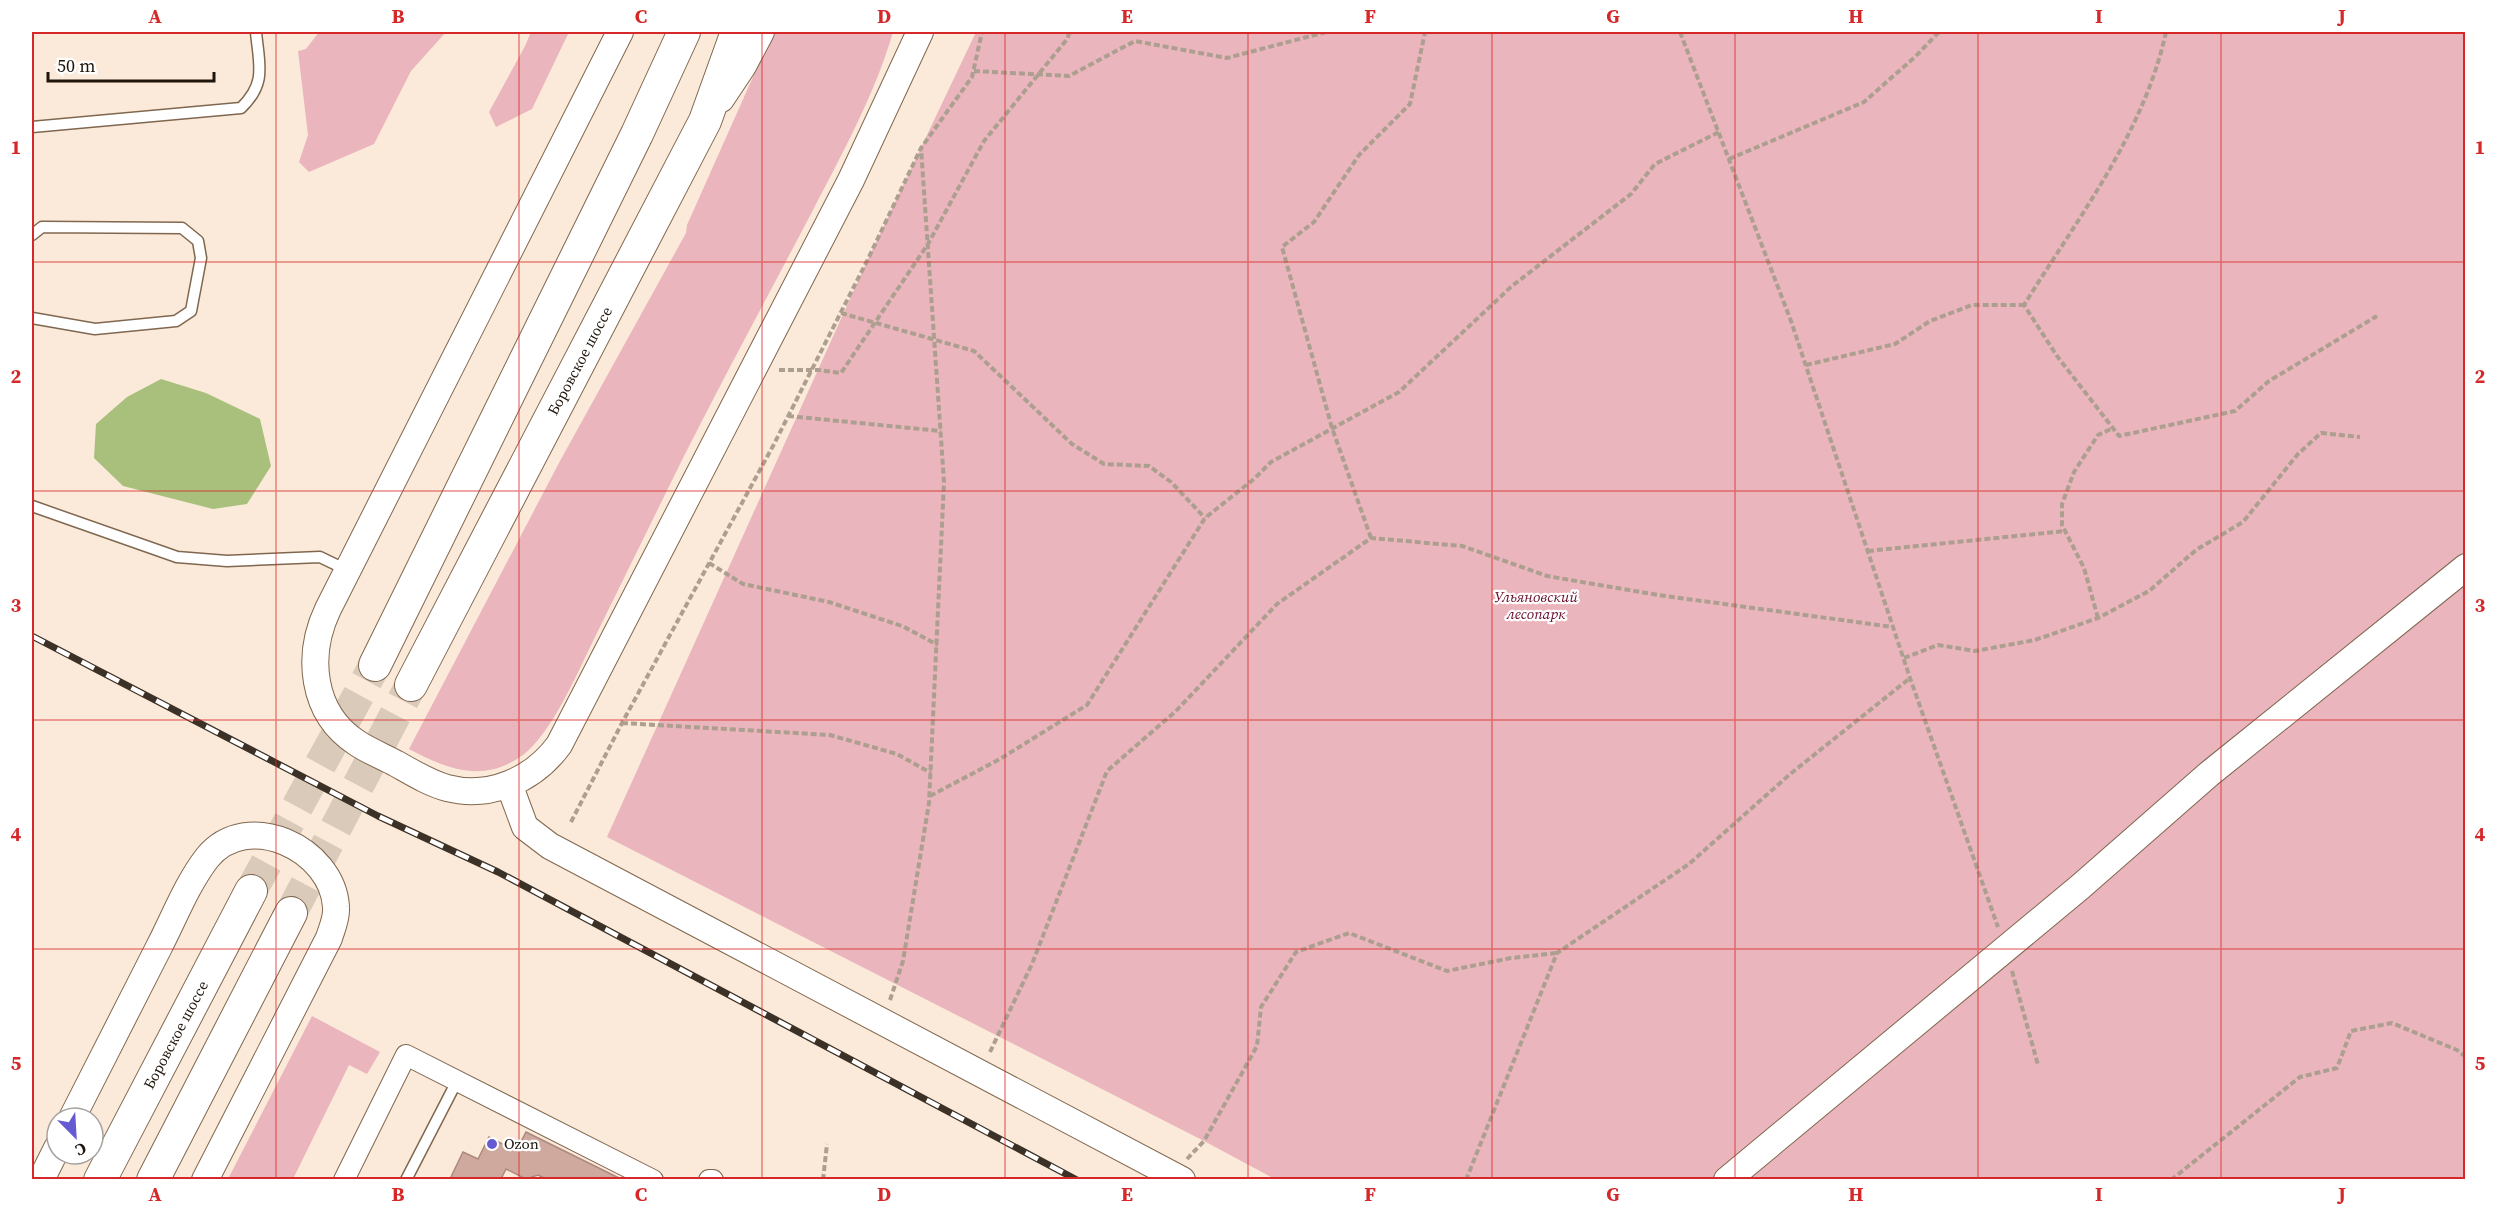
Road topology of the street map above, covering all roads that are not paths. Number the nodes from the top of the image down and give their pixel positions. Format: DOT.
graph roads {
  1 [pos="256,32"];
  2 [pos="620,32"];
  3 [pos="684,32"];
  4 [pos="737,32"];
  5 [pos="761,32"];
  6 [pos="909,32"];
  7 [pos="920,32"];
  8 [pos="900,78"];
  9 [pos="705,122"];
  10 [pos="32,127"];
  11 [pos="32,235"];
  12 [pos="32,318"];
  13 [pos="32,506"];
  14 [pos="2466,567"];
  15 [pos="348,570"];
  16 [pos="375,664"];
  17 [pos="411,685"];
  18 [pos="509,784"];
  19 [pos="251,891"];
  20 [pos="291,913"];
  21 [pos="457,1081"];
  22 [pos="78,1106"];
  23 [pos="1177,1177"];
  24 [pos="100,1179"];
  25 [pos="153,1179"];
  26 [pos="205,1179"];
  27 [pos="344,1179"];
  28 [pos="406,1179"];
  29 [pos="652,1179"];
  30 [pos="1727,1179"];
  1 -- 10 [label="lane"];
  2 -- 15 [label="street"];
  3 -- 16 [label="main road"];
  4 -- 9 [label="main road, Боровское шоссе"];
  5 -- 9 [label="street"];
  6 -- 8 [label="street"];
  7 -- 8 [label="street"];
  8 -- 18 [label="street"];
  9 -- 17 [label="main road, Боровское шоссе"];
  11 -- 12 [label="lane"];
  13 -- 15 [label="lane"];
  14 -- 30 [label="street"];
  15 -- 18 [label="street"];
  18 -- 23 [label="street"];
  19 -- 24 [label="main road, Боровское шоссе"];
  20 -- 25 [label="main road"];
  21 -- 27 [label="street"];
  21 -- 28 [label="lane"];
  21 -- 29 [label="street"];
  22 -- 26 [label="street"];
}
